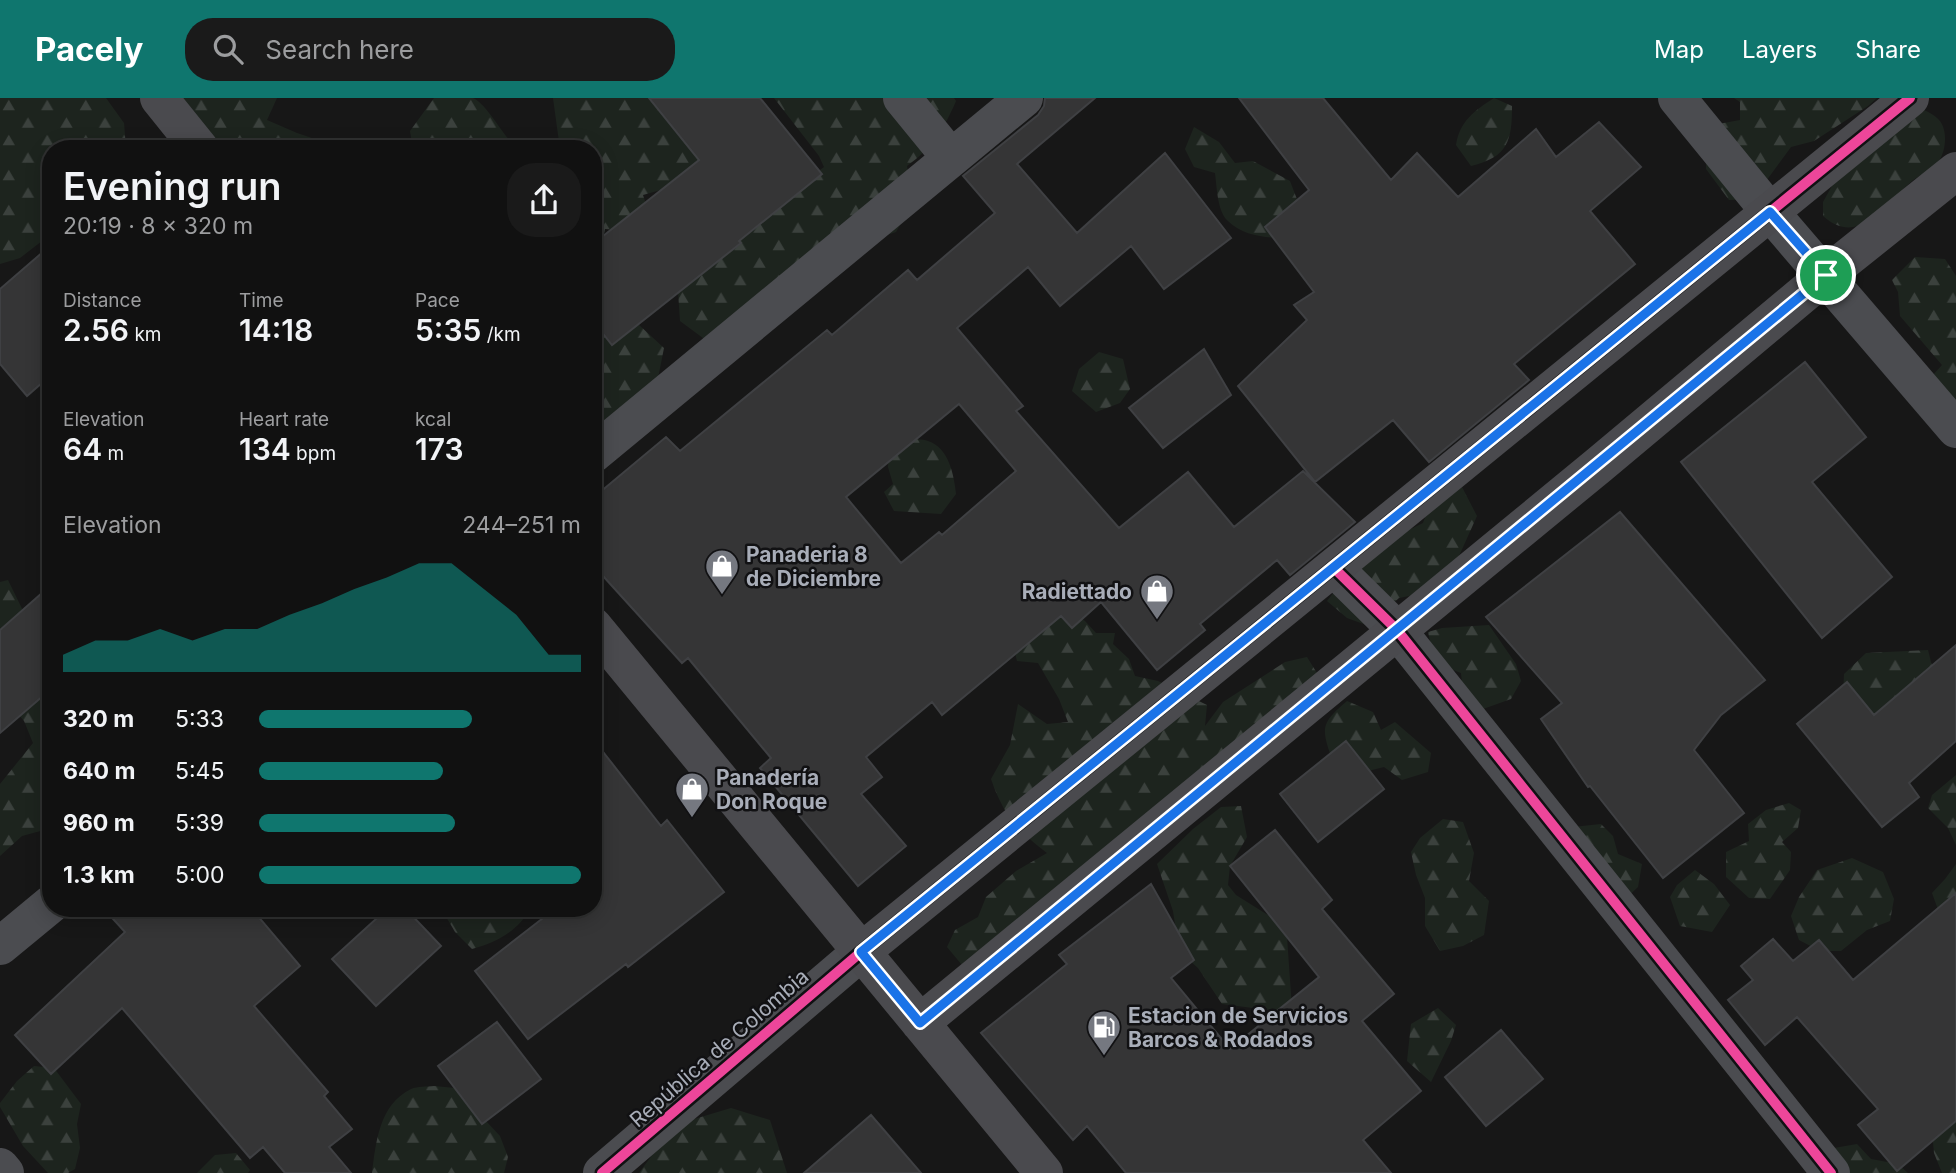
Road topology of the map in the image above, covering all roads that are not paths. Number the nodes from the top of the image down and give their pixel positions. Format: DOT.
graph roads {
  1 [pos="159,98"];
  2 [pos="902,98"];
  3 [pos="1024,98"];
  4 [pos="1677,98"];
  5 [pos="1910,98"];
  6 [pos="193,140"];
  7 [pos="951,158"];
  8 [pos="1956,171"];
  9 [pos="1770,212"];
  10 [pos="1826,275"];
  11 [pos="1956,429"];
  12 [pos="602,447"];
  13 [pos="1334,568"];
  14 [pos="1397,630"];
  15 [pos="602,637"];
  16 [pos="42,911"];
  17 [pos="0,946"];
  18 [pos="861,952"];
  19 [pos="920,1023"];
  20 [pos="0,1167"];
  21 [pos="5,1173"];
  22 [pos="602,1173"];
  23 [pos="1044,1173"];
  24 [pos="1831,1173"];
  1 -- 6 [label="street"];
  2 -- 7 [label="street"];
  3 -- 7 [label="street"];
  4 -- 9 [label="street"];
  5 -- 9 [label="street"];
  7 -- 12 [label="street"];
  8 -- 10 [label="street"];
  9 -- 10 [label="street"];
  9 -- 13 [label="street"];
  10 -- 11 [label="street"];
  10 -- 14 [label="street"];
  13 -- 14 [label="street"];
  13 -- 18 [label="street"];
  14 -- 19 [label="street"];
  14 -- 24 [label="street"];
  15 -- 18 [label="street"];
  16 -- 17 [label="street"];
  18 -- 19 [label="street"];
  18 -- 22 [label="street, República de Colombia"];
  19 -- 23 [label="street"];
  20 -- 21 [label="street"];
}
